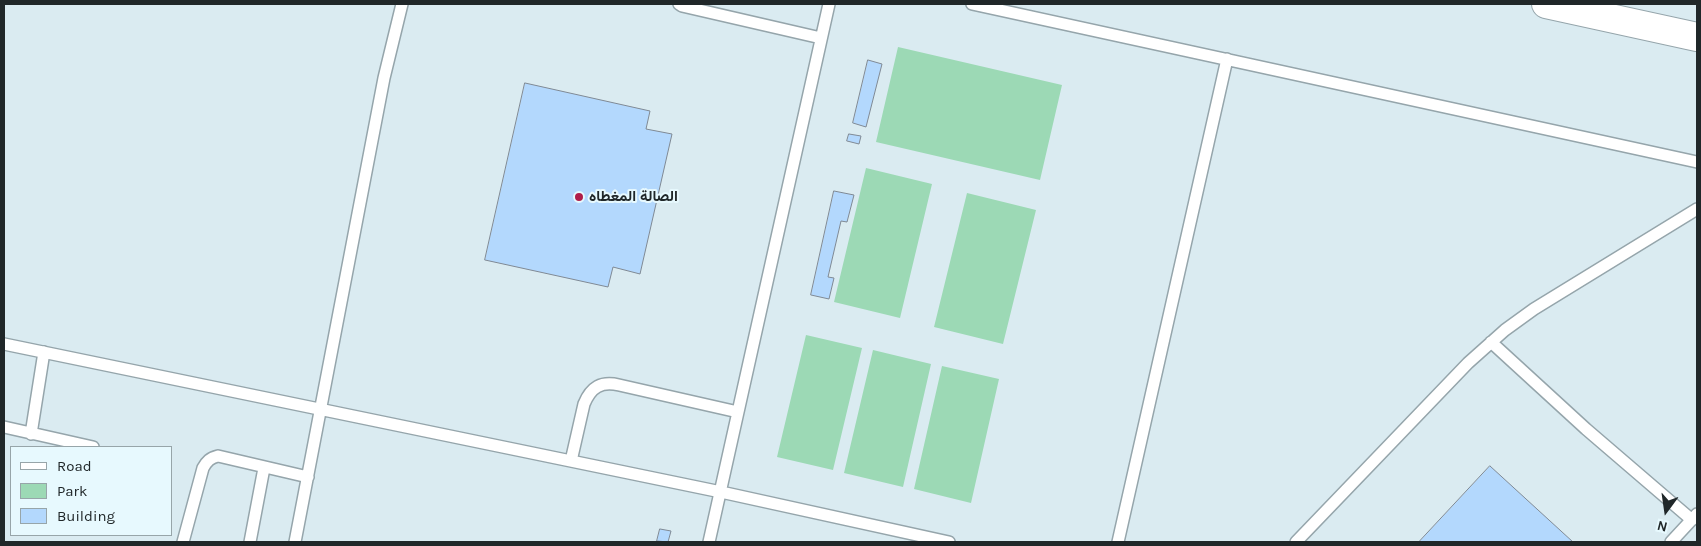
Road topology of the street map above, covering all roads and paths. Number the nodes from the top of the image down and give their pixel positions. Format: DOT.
graph roads {
  1 [pos="402,4"];
  2 [pos="679,4"];
  3 [pos="829,4"];
  4 [pos="972,4"];
  5 [pos="1546,4"];
  6 [pos="1697,37"];
  7 [pos="821,38"];
  8 [pos="1227,60"];
  9 [pos="1697,162"];
  10 [pos="1697,209"];
  11 [pos="1491,342"];
  12 [pos="4,344"];
  13 [pos="44,352"];
  14 [pos="321,409"];
  15 [pos="738,412"];
  16 [pos="4,427"];
  17 [pos="32,434"];
  18 [pos="88,446"];
  19 [pos="571,461"];
  20 [pos="264,468"];
  21 [pos="308,477"];
  22 [pos="721,492"];
  23 [pos="1694,517"];
  24 [pos="183,542"];
  25 [pos="250,542"];
  26 [pos="295,542"];
  27 [pos="709,542"];
  28 [pos="949,542"];
  29 [pos="1118,542"];
  30 [pos="1296,542"];
  31 [pos="1671,542"];
  1 -- 14 [label="lane"];
  2 -- 7 [label="lane"];
  3 -- 7 [label="lane"];
  4 -- 8 [label="lane"];
  5 -- 6 [label="street"];
  7 -- 15 [label="lane"];
  8 -- 9 [label="lane"];
  8 -- 29 [label="lane"];
  10 -- 11 [label="lane"];
  11 -- 23 [label="lane"];
  11 -- 30 [label="lane"];
  12 -- 13 [label="lane"];
  13 -- 14 [label="lane"];
  13 -- 17 [label="lane"];
  14 -- 19 [label="lane"];
  14 -- 21 [label="lane"];
  15 -- 19 [label="lane"];
  15 -- 22 [label="lane"];
  16 -- 17 [label="lane"];
  17 -- 18 [label="lane"];
  19 -- 22 [label="lane"];
  20 -- 21 [label="lane"];
  20 -- 24 [label="lane"];
  20 -- 25 [label="lane"];
  21 -- 26 [label="lane"];
  22 -- 27 [label="lane"];
  22 -- 28 [label="lane"];
  23 -- 31 [label="lane"];
}
